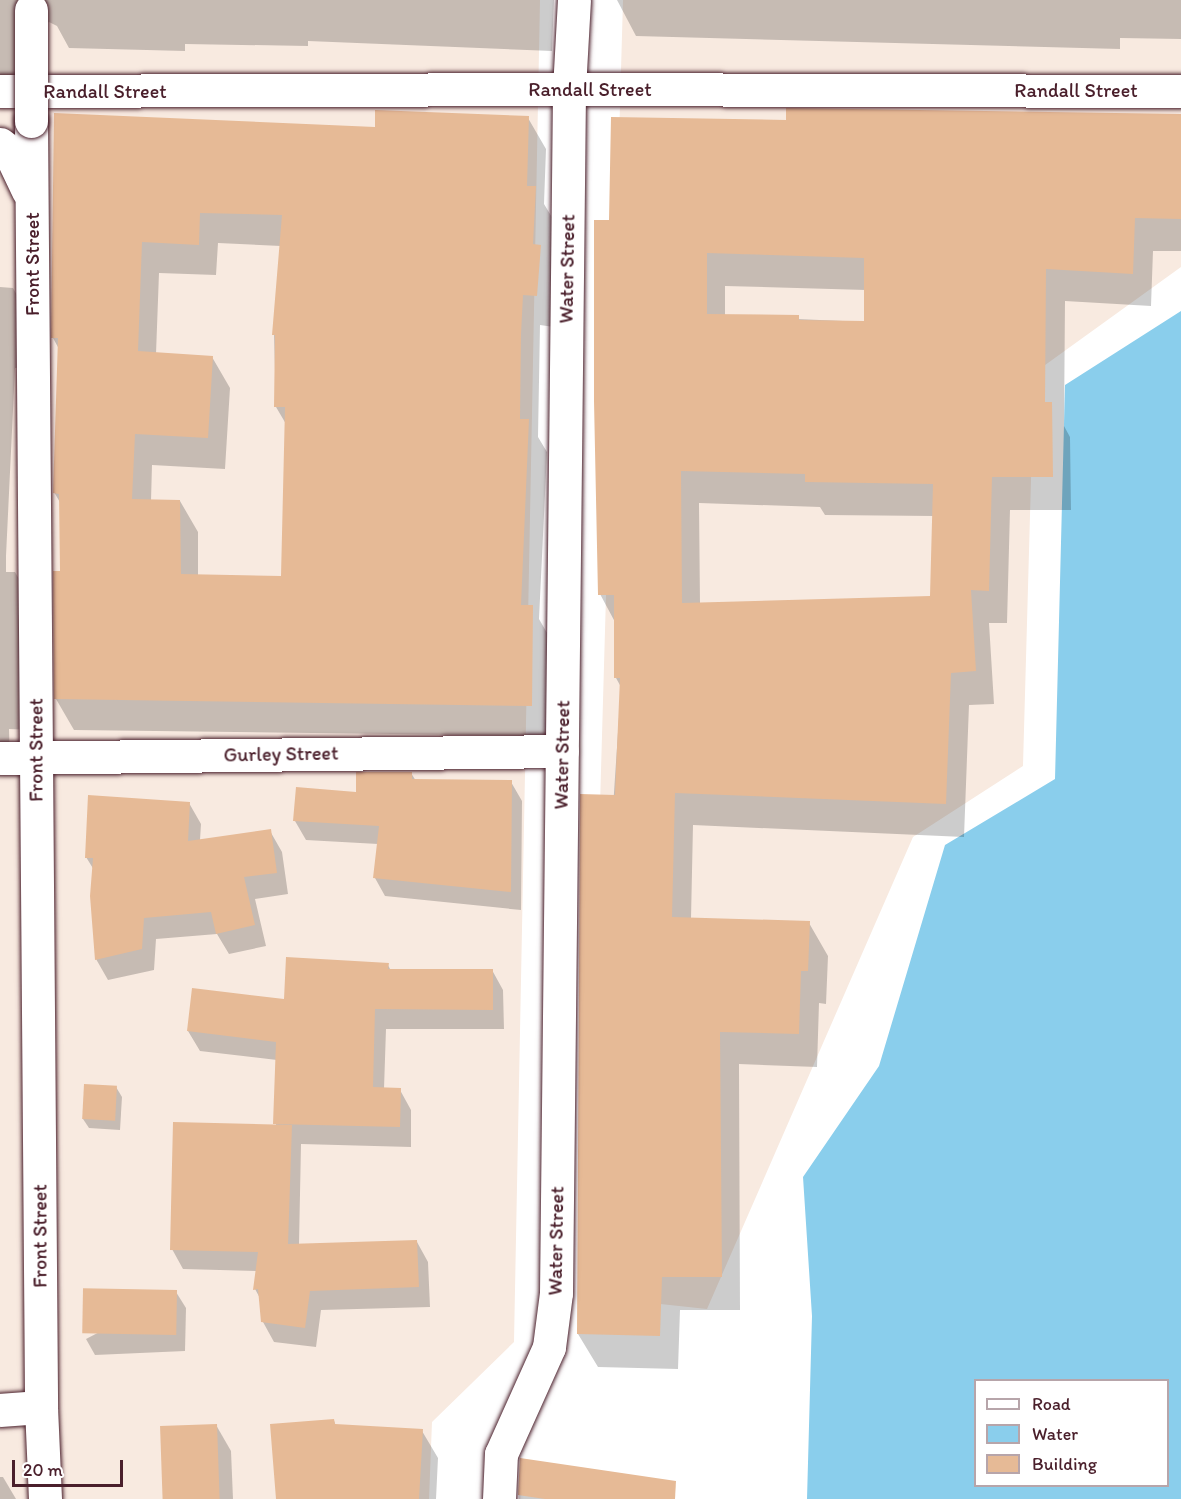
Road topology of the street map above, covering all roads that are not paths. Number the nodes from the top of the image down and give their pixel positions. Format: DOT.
graph roads {
  1 [pos="574,0"];
  2 [pos="31,5"];
  3 [pos="569,89"];
  4 [pos="0,91"];
  5 [pos="1181,91"];
  6 [pos="0,144"];
  7 [pos="32,199"];
  8 [pos="562,751"];
  9 [pos="36,757"];
  10 [pos="0,758"];
  11 [pos="41,1407"];
  12 [pos="0,1410"];
  13 [pos="45,1499"];
  14 [pos="499,1499"];
  1 -- 3 [label="street, Water Street"];
  2 -- 7 [label="street, Front Street, bridge"];
  3 -- 4 [label="street, Randall Street"];
  3 -- 5 [label="street, Randall Street"];
  3 -- 8 [label="street, Water Street"];
  6 -- 7 [label="street"];
  7 -- 9 [label="street, Front Street"];
  8 -- 9 [label="street, Gurley Street"];
  8 -- 14 [label="street, Water Street"];
  9 -- 10 [label="street, Gurley Street"];
  9 -- 11 [label="street, Front Street"];
  11 -- 12 [label="street"];
  11 -- 13 [label="street, Front Street"];
}
